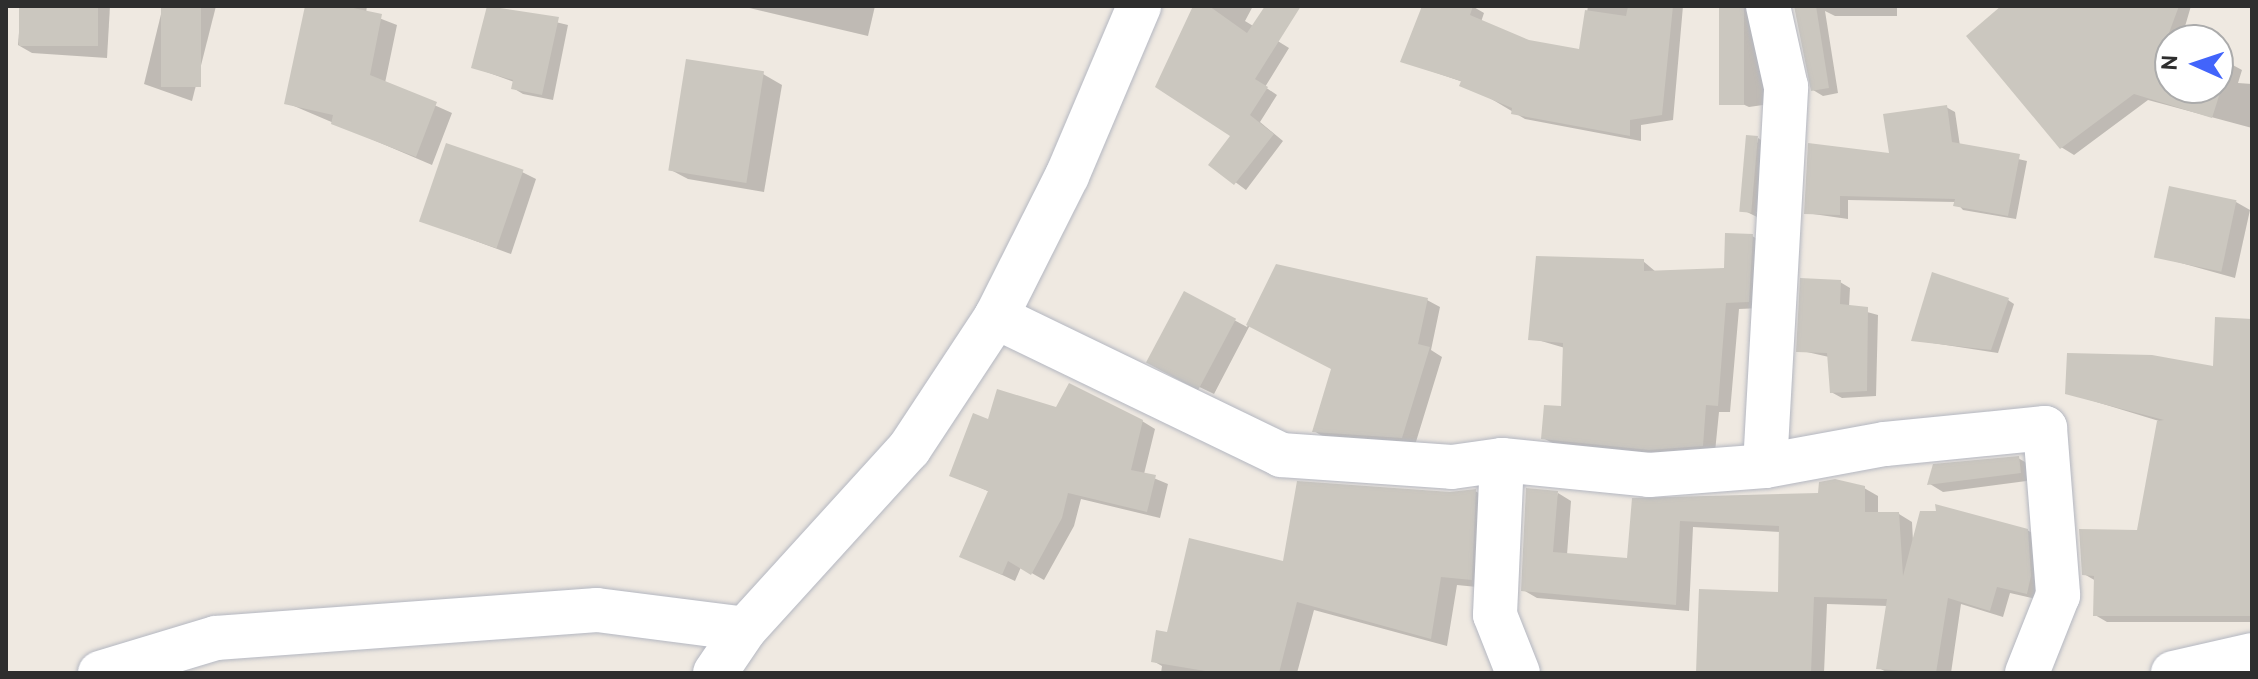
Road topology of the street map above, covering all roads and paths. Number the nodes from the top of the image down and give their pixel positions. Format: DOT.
graph roads {
  1 [pos="1139,6"];
  2 [pos="1768,6"];
  3 [pos="996,317"];
  4 [pos="1502,460"];
  5 [pos="1765,466"];
  6 [pos="745,629"];
  7 [pos="2252,655"];
  8 [pos="100,673"];
  9 [pos="715,673"];
  10 [pos="1518,673"];
  11 [pos="2027,673"];
  12 [pos="2173,673"];
  1 -- 3 [label="street"];
  2 -- 5 [label="street"];
  3 -- 4 [label="street"];
  3 -- 6 [label="street"];
  4 -- 5 [label="street"];
  4 -- 10 [label="street"];
  5 -- 11 [label="street"];
  6 -- 8 [label="street"];
  6 -- 9 [label="street"];
  7 -- 12 [label="street"];
}
